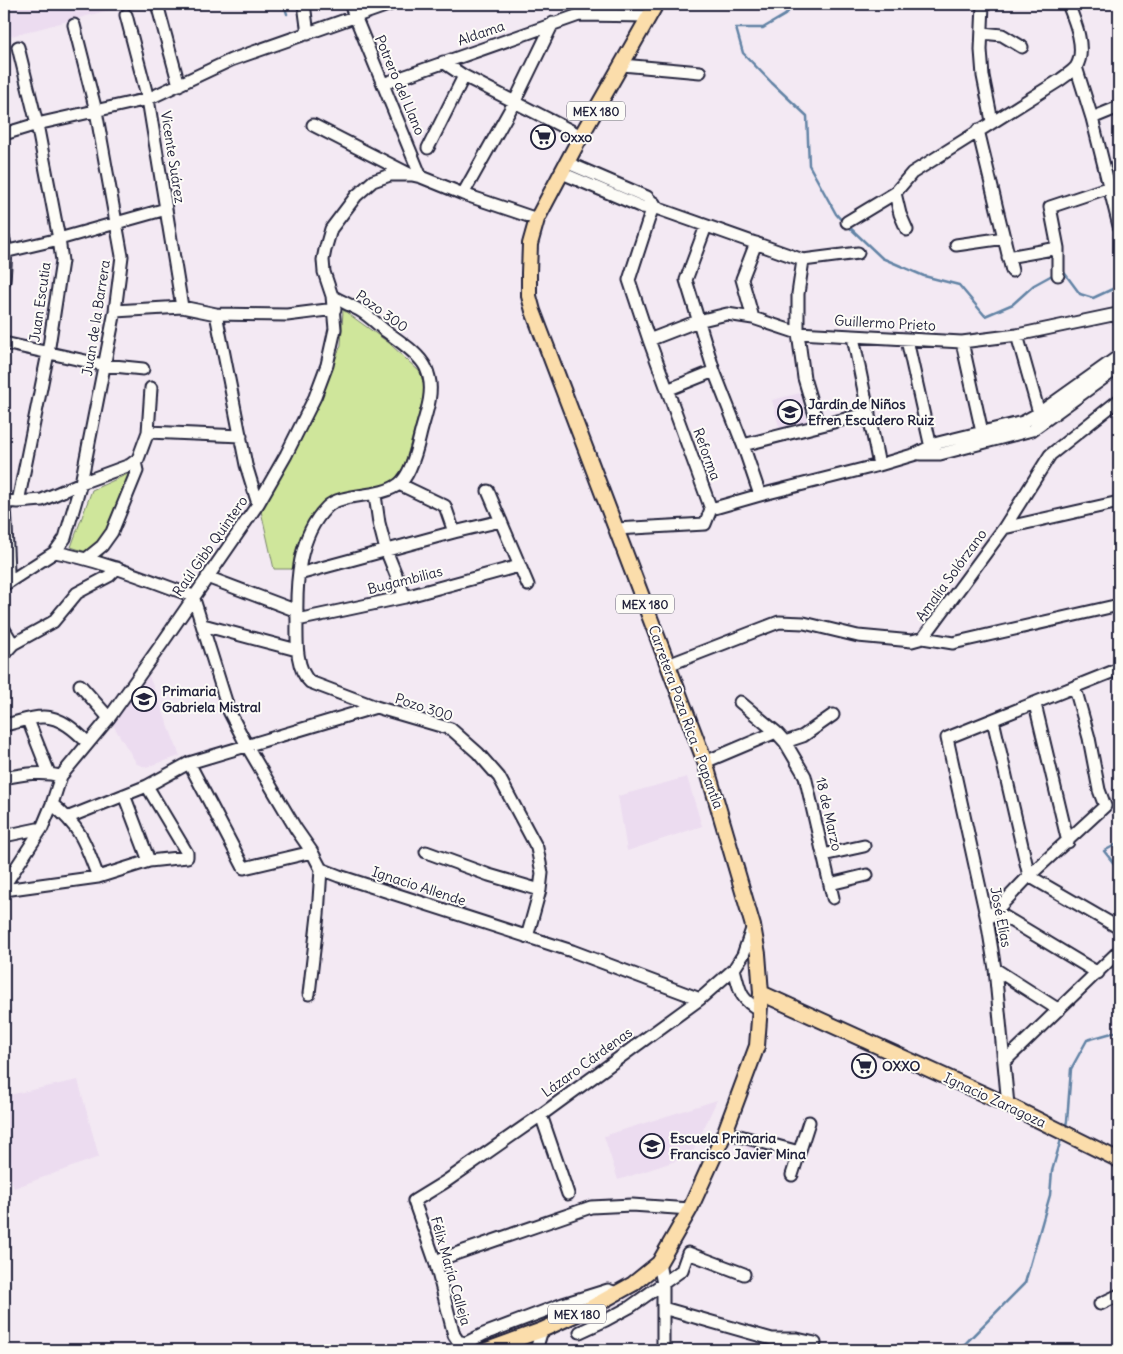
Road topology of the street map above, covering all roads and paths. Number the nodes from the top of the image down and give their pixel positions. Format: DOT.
graph roads {
  1 [pos="157,4"];
  2 [pos="304,4"];
  3 [pos="350,4"];
  4 [pos="391,4"];
  5 [pos="656,4"];
  6 [pos="983,4"];
  7 [pos="1068,4"];
  8 [pos="126,15"];
  9 [pos="649,16"];
  10 [pos="355,18"];
  11 [pos="553,23"];
  12 [pos="74,25"];
  13 [pos="982,33"];
  14 [pos="308,34"];
  15 [pos="18,47"];
  16 [pos="1022,47"];
  17 [pos="443,62"];
  18 [pos="622,65"];
  19 [pos="1076,67"];
  20 [pos="700,72"];
  21 [pos="464,76"];
  22 [pos="179,84"];
  23 [pos="383,84"];
  24 [pos="148,99"];
  25 [pos="515,101"];
  26 [pos="1119,107"];
  27 [pos="96,111"];
  28 [pos="1092,118"];
  29 [pos="992,121"];
  30 [pos="36,124"];
  31 [pos="313,125"];
  32 [pos="978,130"];
  33 [pos="4,134"];
  34 [pos="581,136"];
  35 [pos="428,148"];
  36 [pos="565,168"];
  37 [pos="417,176"];
  38 [pos="1110,187"];
  39 [pos="895,193"];
  40 [pos="463,194"];
  41 [pos="655,207"];
  42 [pos="166,209"];
  43 [pos="538,219"];
  44 [pos="847,222"];
  45 [pos="116,223"];
  46 [pos="706,226"];
  47 [pos="1119,226"];
  48 [pos="907,230"];
  49 [pos="1004,238"];
  50 [pos="59,239"];
  51 [pos="756,243"];
  52 [pos="956,245"];
  53 [pos="4,247"];
  54 [pos="1058,248"];
  55 [pos="858,253"];
  56 [pos="1008,257"];
  57 [pos="803,260"];
  58 [pos="1012,271"];
  59 [pos="1058,275"];
  60 [pos="4,280"];
  61 [pos="332,296"];
  62 [pos="182,306"];
  63 [pos="334,310"];
  64 [pos="115,311"];
  65 [pos="216,314"];
  66 [pos="753,318"];
  67 [pos="1119,319"];
  68 [pos="698,321"];
  69 [pos="798,333"];
  70 [pos="1017,335"];
  71 [pos="853,336"];
  72 [pos="649,340"];
  73 [pos="907,340"];
  74 [pos="962,342"];
  75 [pos="4,343"];
  76 [pos="48,353"];
  77 [pos="1119,360"];
  78 [pos="104,365"];
  79 [pos="144,369"];
  80 [pos="714,371"];
  81 [pos="151,388"];
  82 [pos="667,390"];
  83 [pos="1119,400"];
  84 [pos="1039,412"];
  85 [pos="869,413"];
  86 [pos="818,425"];
  87 [pos="148,432"];
  88 [pos="982,432"];
  89 [pos="241,436"];
  90 [pos="743,445"];
  91 [pos="932,450"];
  92 [pos="135,462"];
  93 [pos="879,465"];
  94 [pos="81,483"];
  95 [pos="399,484"];
  96 [pos="488,491"];
  97 [pos="375,495"];
  98 [pos="760,495"];
  99 [pos="5,501"];
  100 [pos="18,502"];
  101 [pos="1119,502"];
  102 [pos="258,504"];
  103 [pos="711,510"];
  104 [pos="500,521"];
  105 [pos="1004,528"];
  106 [pos="616,529"];
  107 [pos="454,532"];
  108 [pos="386,550"];
  109 [pos="55,552"];
  110 [pos="86,559"];
  111 [pos="519,566"];
  112 [pos="117,568"];
  113 [pos="8,572"];
  114 [pos="299,574"];
  115 [pos="206,577"];
  116 [pos="4,585"];
  117 [pos="528,585"];
  118 [pos="193,596"];
  119 [pos="405,597"];
  120 [pos="1119,605"];
  121 [pos="297,615"];
  122 [pos="203,625"];
  123 [pos="4,629"];
  124 [pos="923,638"];
  125 [pos="13,644"];
  126 [pos="297,650"];
  127 [pos="4,654"];
  128 [pos="668,665"];
  129 [pos="1119,669"];
  130 [pos="80,685"];
  131 [pos="1075,688"];
  132 [pos="740,702"];
  133 [pos="1035,704"];
  134 [pos="376,707"];
  135 [pos="833,715"];
  136 [pos="109,718"];
  137 [pos="28,720"];
  138 [pos="992,720"];
  139 [pos="4,725"];
  140 [pos="776,732"];
  141 [pos="785,742"];
  142 [pos="88,744"];
  143 [pos="247,746"];
  144 [pos="705,762"];
  145 [pos="188,763"];
  146 [pos="55,775"];
  147 [pos="4,778"];
  148 [pos="147,786"];
  149 [pos="124,795"];
  150 [pos="52,804"];
  151 [pos="69,817"];
  152 [pos="42,828"];
  153 [pos="4,836"];
  154 [pos="1068,842"];
  155 [pos="864,846"];
  156 [pos="312,852"];
  157 [pos="426,852"];
  158 [pos="823,855"];
  159 [pos="149,860"];
  160 [pos="321,869"];
  161 [pos="867,875"];
  162 [pos="98,876"];
  163 [pos="1029,876"];
  164 [pos="830,884"];
  165 [pos="4,886"];
  166 [pos="4,890"];
  167 [pos="540,890"];
  168 [pos="833,898"];
  169 [pos="991,916"];
  170 [pos="753,926"];
  171 [pos="1119,928"];
  172 [pos="527,937"];
  173 [pos="1119,951"];
  174 [pos="734,969"];
  175 [pos="995,969"];
  176 [pos="1098,973"];
  177 [pos="761,993"];
  178 [pos="309,994"];
  179 [pos="700,999"];
  180 [pos="760,1010"];
  181 [pos="1059,1010"];
  182 [pos="1005,1061"];
  183 [pos="1008,1105"];
  184 [pos="541,1115"];
  185 [pos="809,1122"];
  186 [pos="725,1132"];
  187 [pos="799,1152"];
  188 [pos="1119,1160"];
  189 [pos="792,1175"];
  190 [pos="568,1194"];
  191 [pos="414,1201"];
  192 [pos="690,1209"];
  193 [pos="435,1261"];
  194 [pos="659,1263"];
  195 [pos="744,1274"];
  196 [pos="662,1284"];
  197 [pos="616,1293"];
  198 [pos="1119,1295"];
  199 [pos="563,1304"];
  200 [pos="1100,1304"];
  201 [pos="663,1308"];
  202 [pos="562,1321"];
  203 [pos="542,1330"];
  204 [pos="580,1332"];
  205 [pos="815,1343"];
  206 [pos="486,1350"];
  207 [pos="536,1350"];
  208 [pos="663,1350"];
  1 -- 22 [label="street"];
  2 -- 14 [label="street"];
  3 -- 10 [label="street, Potrero del Llano"];
  4 -- 10 [label="street"];
  5 -- 9 [label="main road, Carretera Poza Rica - Papantla / MEX 180"];
  6 -- 13 [label="street"];
  7 -- 19 [label="street"];
  8 -- 24 [label="street, Vicente Suárez"];
  9 -- 11 [label="street, Aldama"];
  9 -- 18 [label="main road, Carretera Poza Rica - Papantla / MEX 180"];
  10 -- 14 [label="street"];
  10 -- 23 [label="street, Potrero del Llano"];
  11 -- 17 [label="street, Aldama"];
  11 -- 25 [label="street"];
  12 -- 27 [label="street, Juan de la Barrera"];
  13 -- 16 [label="street"];
  13 -- 29 [label="street"];
  14 -- 22 [label="street"];
  15 -- 30 [label="street, Juan Escutia"];
  17 -- 21 [label="street"];
  17 -- 23 [label="street, Aldama"];
  18 -- 20 [label="street"];
  18 -- 34 [label="main road, Carretera Poza Rica - Papantla / MEX 180"];
  19 -- 28 [label="street"];
  19 -- 29 [label="street"];
  21 -- 25 [label="street"];
  21 -- 35 [label="street"];
  22 -- 24 [label="street"];
  23 -- 37 [label="street, Potrero del Llano"];
  24 -- 27 [label="street"];
  24 -- 42 [label="street, Vicente Suárez"];
  25 -- 34 [label="street"];
  25 -- 40 [label="street"];
  26 -- 28 [label="street"];
  27 -- 30 [label="street"];
  27 -- 45 [label="street, Juan de la Barrera"];
  28 -- 38 [label="street"];
  29 -- 32 [label="street"];
  30 -- 33 [label="street"];
  30 -- 50 [label="street, Juan Escutia"];
  31 -- 37 [label="street"];
  32 -- 39 [label="street"];
  32 -- 49 [label="street"];
  34 -- 36 [label="main road, Carretera Poza Rica - Papantla / MEX 180"];
  36 -- 41 [label="street"];
  36 -- 43 [label="main road, Carretera Poza Rica - Papantla / MEX 180"];
  37 -- 40 [label="street"];
  37 -- 61 [label="street"];
  38 -- 47 [label="street"];
  38 -- 54 [label="street"];
  39 -- 44 [label="street"];
  39 -- 48 [label="street"];
  40 -- 43 [label="street"];
  41 -- 46 [label="street"];
  41 -- 72 [label="street, Reforma"];
  42 -- 45 [label="street"];
  42 -- 62 [label="street, Vicente Suárez"];
  43 -- 106 [label="main road, Carretera Poza Rica - Papantla / MEX 180"];
  45 -- 50 [label="street"];
  45 -- 64 [label="street, Juan de la Barrera"];
  46 -- 51 [label="street"];
  46 -- 68 [label="street"];
  49 -- 52 [label="street"];
  49 -- 56 [label="street"];
  50 -- 53 [label="street"];
  50 -- 76 [label="street, Juan Escutia"];
  51 -- 57 [label="street"];
  51 -- 66 [label="street"];
  53 -- 60 [label="street"];
  54 -- 56 [label="street"];
  54 -- 59 [label="street"];
  55 -- 57 [label="street"];
  56 -- 58 [label="street"];
  57 -- 69 [label="street"];
  61 -- 63 [label="street"];
  61 -- 95 [label="street, Pozo 300"];
  62 -- 64 [label="street"];
  62 -- 65 [label="street"];
  63 -- 65 [label="street"];
  63 -- 102 [label="street, Raúl Gibb Quintero"];
  64 -- 78 [label="street, Juan de la Barrera"];
  65 -- 89 [label="street"];
  66 -- 68 [label="street, Guillermo Prieto"];
  66 -- 69 [label="street, Guillermo Prieto"];
  67 -- 70 [label="street, Guillermo Prieto"];
  68 -- 72 [label="street, Guillermo Prieto"];
  68 -- 80 [label="street"];
  69 -- 71 [label="street, Guillermo Prieto"];
  69 -- 86 [label="street"];
  70 -- 74 [label="street, Guillermo Prieto"];
  70 -- 84 [label="street"];
  71 -- 73 [label="street, Guillermo Prieto"];
  71 -- 85 [label="street"];
  72 -- 82 [label="street, Reforma"];
  73 -- 74 [label="street, Guillermo Prieto"];
  73 -- 91 [label="street"];
  74 -- 88 [label="street"];
  75 -- 76 [label="street"];
  76 -- 78 [label="street"];
  76 -- 100 [label="street, Juan Escutia"];
  77 -- 84 [label="street"];
  77 -- 91 [label="street"];
  78 -- 79 [label="street"];
  78 -- 94 [label="street, Juan de la Barrera"];
  80 -- 82 [label="street"];
  80 -- 90 [label="street"];
  81 -- 87 [label="street"];
  82 -- 103 [label="street, Reforma"];
  83 -- 105 [label="street, Amalia Solórzano"];
  84 -- 88 [label="street"];
  85 -- 86 [label="street"];
  85 -- 93 [label="street"];
  86 -- 90 [label="street"];
  87 -- 89 [label="street"];
  87 -- 92 [label="street"];
  88 -- 91 [label="street"];
  89 -- 102 [label="street"];
  90 -- 98 [label="street"];
  91 -- 93 [label="street"];
  92 -- 94 [label="street"];
  92 -- 110 [label="street"];
  93 -- 98 [label="street"];
  94 -- 100 [label="street"];
  94 -- 109 [label="street, Juan de la Barrera"];
  95 -- 97 [label="street"];
  95 -- 107 [label="street"];
  96 -- 104 [label="street"];
  97 -- 108 [label="street"];
  97 -- 114 [label="street, Pozo 300"];
  98 -- 103 [label="street"];
  99 -- 100 [label="street"];
  99 -- 113 [label="street"];
  101 -- 105 [label="street"];
  102 -- 115 [label="street, Raúl Gibb Quintero"];
  103 -- 106 [label="street"];
  104 -- 107 [label="street"];
  104 -- 111 [label="street"];
  105 -- 124 [label="street, Amalia Solórzano"];
  106 -- 128 [label="main road, Carretera Poza Rica - Papantla / MEX 180"];
  107 -- 108 [label="street"];
  108 -- 114 [label="street"];
  108 -- 119 [label="street"];
  109 -- 110 [label="street"];
  109 -- 116 [label="street, Juan de la Barrera"];
  110 -- 112 [label="street"];
  111 -- 117 [label="street"];
  111 -- 119 [label="street, Bugambilias"];
  112 -- 118 [label="street"];
  112 -- 125 [label="street"];
  114 -- 121 [label="street, Pozo 300"];
  115 -- 118 [label="street, Raúl Gibb Quintero"];
  115 -- 121 [label="street"];
  118 -- 122 [label="street"];
  118 -- 136 [label="street, Raúl Gibb Quintero"];
  119 -- 121 [label="street, Bugambilias"];
  120 -- 124 [label="street"];
  121 -- 126 [label="street, Pozo 300"];
  122 -- 126 [label="street"];
  122 -- 143 [label="street"];
  123 -- 125 [label="street"];
  124 -- 128 [label="street, Amalia Solórzano"];
  125 -- 127 [label="street"];
  126 -- 134 [label="street, Pozo 300"];
  128 -- 144 [label="main road, Carretera Poza Rica - Papantla / MEX 180"];
  129 -- 131 [label="street"];
  130 -- 136 [label="street"];
  131 -- 133 [label="street"];
  131 -- 154 [label="street"];
  132 -- 140 [label="street, 18 de Marzo"];
  133 -- 138 [label="street"];
  133 -- 154 [label="street"];
  134 -- 143 [label="street"];
  134 -- 167 [label="street, Pozo 300"];
  135 -- 141 [label="street"];
  136 -- 142 [label="street, Raúl Gibb Quintero"];
  137 -- 139 [label="street"];
  137 -- 142 [label="street"];
  137 -- 146 [label="street"];
  138 -- 163 [label="street"];
  138 -- 169 [label="street, José Elías"];
  140 -- 141 [label="street, 18 de Marzo"];
  140 -- 144 [label="street"];
  141 -- 158 [label="street, 18 de Marzo"];
  142 -- 146 [label="street, Raúl Gibb Quintero"];
  143 -- 145 [label="street"];
  143 -- 156 [label="street"];
  144 -- 170 [label="main road, Carretera Poza Rica - Papantla / MEX 180"];
  145 -- 148 [label="street"];
  145 -- 156 [label="street"];
  146 -- 147 [label="street"];
  146 -- 150 [label="street"];
  148 -- 149 [label="street"];
  148 -- 159 [label="street"];
  149 -- 151 [label="street"];
  149 -- 159 [label="street"];
  150 -- 151 [label="street"];
  150 -- 152 [label="street"];
  151 -- 162 [label="street"];
  152 -- 153 [label="street"];
  152 -- 165 [label="street"];
  154 -- 163 [label="street"];
  155 -- 158 [label="street"];
  156 -- 160 [label="street"];
  157 -- 167 [label="street"];
  158 -- 164 [label="street, 18 de Marzo"];
  159 -- 162 [label="street"];
  160 -- 172 [label="street, Ignacio Allende"];
  160 -- 178 [label="street"];
  161 -- 164 [label="street"];
  162 -- 166 [label="street"];
  163 -- 169 [label="street"];
  163 -- 171 [label="street"];
  164 -- 168 [label="street, 18 de Marzo"];
  167 -- 172 [label="street, Pozo 300"];
  169 -- 175 [label="street, José Elías"];
  169 -- 176 [label="street"];
  170 -- 174 [label="street, Lázaro Cárdenas"];
  170 -- 177 [label="main road, Carretera Poza Rica - Papantla / MEX 180"];
  172 -- 179 [label="street, Ignacio Allende"];
  173 -- 176 [label="street"];
  174 -- 179 [label="street, Lázaro Cárdenas"];
  174 -- 180 [label="street"];
  175 -- 181 [label="street"];
  175 -- 182 [label="street, José Elías"];
  176 -- 181 [label="street"];
  177 -- 180 [label="main road, Carretera Poza Rica - Papantla / MEX 180"];
  177 -- 183 [label="main road, Ignacio Zaragoza"];
  179 -- 184 [label="street, Lázaro Cárdenas"];
  180 -- 186 [label="main road, Carretera Poza Rica - Papantla / MEX 180"];
  181 -- 182 [label="street"];
  182 -- 183 [label="street, José Elías"];
  183 -- 188 [label="main road, Ignacio Zaragoza"];
  184 -- 190 [label="street"];
  184 -- 191 [label="street, Lázaro Cárdenas"];
  185 -- 187 [label="street"];
  186 -- 187 [label="street"];
  186 -- 192 [label="main road, Carretera Poza Rica - Papantla / MEX 180"];
  187 -- 189 [label="street"];
  191 -- 193 [label="street, Félix María Calleja"];
  192 -- 193 [label="street"];
  192 -- 194 [label="main road, Carretera Poza Rica - Papantla / MEX 180"];
  193 -- 199 [label="street, Félix María Calleja"];
  194 -- 196 [label="street"];
  194 -- 197 [label="main road, Carretera Poza Rica - Papantla / MEX 180"];
  195 -- 196 [label="street"];
  196 -- 201 [label="street"];
  196 -- 204 [label="street"];
  197 -- 199 [label="street"];
  197 -- 202 [label="main road, Carretera Poza Rica - Papantla / MEX 180"];
  198 -- 200 [label="street"];
  199 -- 202 [label="street"];
  201 -- 205 [label="street"];
  201 -- 208 [label="street"];
  202 -- 203 [label="main road, Carretera Poza Rica - Papantla / MEX 180"];
  203 -- 206 [label="main road, Carretera Poza Rica - Papantla / MEX 180"];
  203 -- 207 [label="street"];
}
